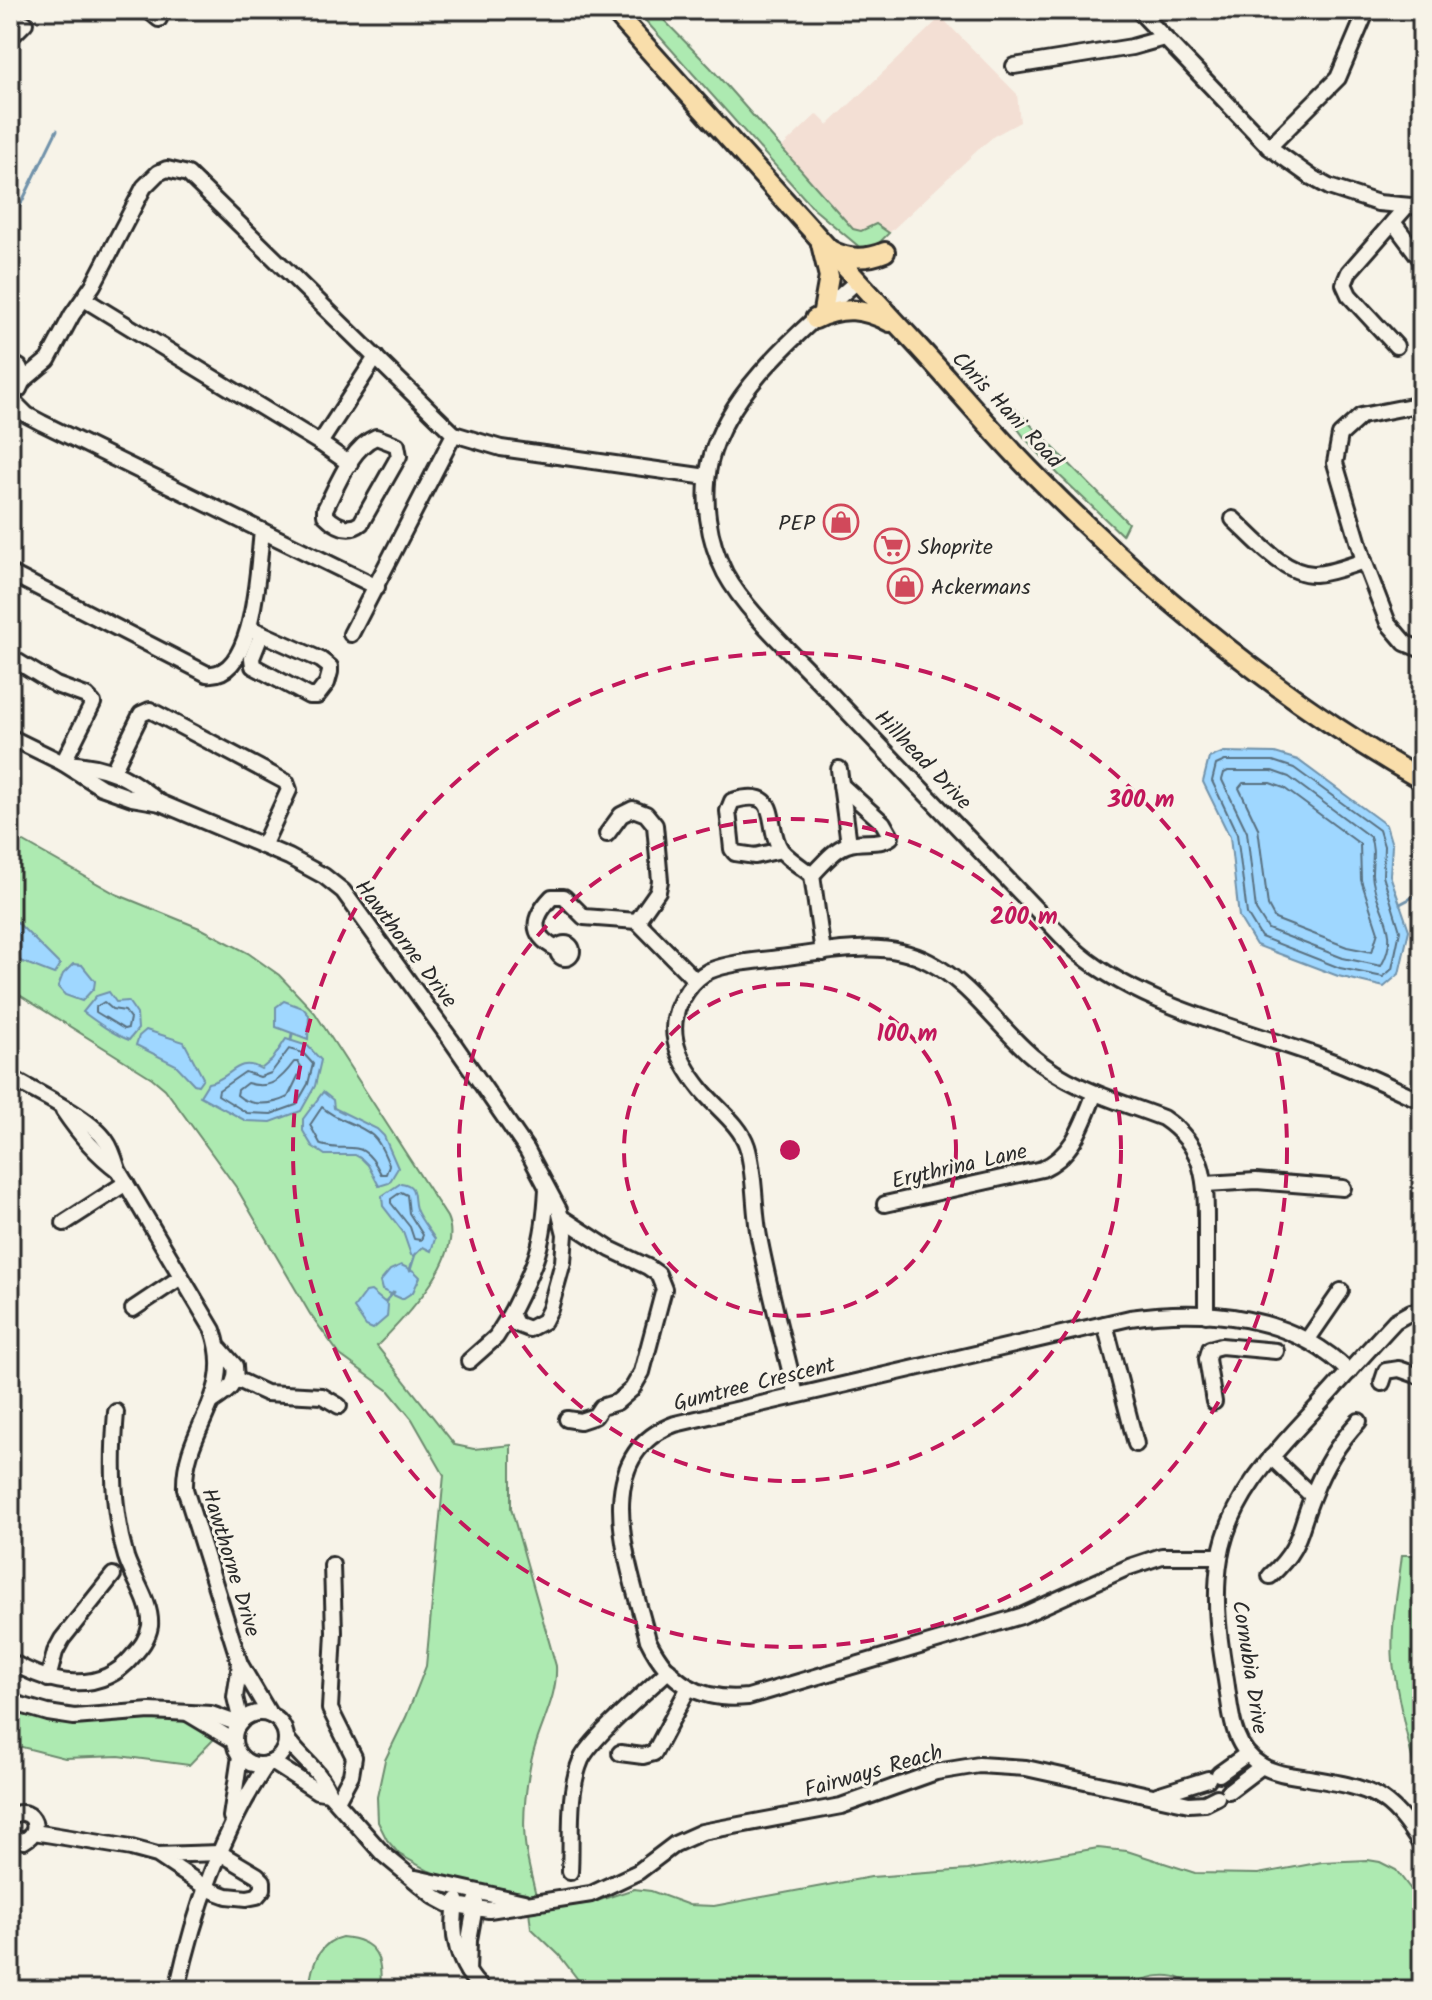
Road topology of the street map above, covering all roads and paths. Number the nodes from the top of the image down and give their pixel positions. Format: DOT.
graph roads {
  1 [pos="613,10"];
  2 [pos="1138,10"];
  3 [pos="1367,10"];
  4 [pos="25,23"];
  5 [pos="10,38"];
  6 [pos="1164,38"];
  7 [pos="1014,66"];
  8 [pos="1269,147"];
  9 [pos="1406,207"];
  10 [pos="1422,207"];
  11 [pos="1393,222"];
  12 [pos="823,243"];
  13 [pos="885,252"];
  14 [pos="1422,261"];
  15 [pos="857,281"];
  16 [pos="84,299"];
  17 [pos="819,315"];
  18 [pos="900,327"];
  19 [pos="1396,346"];
  20 [pos="376,357"];
  21 [pos="15,386"];
  22 [pos="1422,404"];
  23 [pos="454,434"];
  24 [pos="320,443"];
  25 [pos="350,464"];
  26 [pos="707,477"];
  27 [pos="1233,519"];
  28 [pos="262,531"];
  29 [pos="1364,561"];
  30 [pos="10,573"];
  31 [pos="377,587"];
  32 [pos="256,631"];
  33 [pos="351,634"];
  34 [pos="1422,650"];
  35 [pos="10,657"];
  36 [pos="10,737"];
  37 [pos="63,763"];
  38 [pos="839,769"];
  39 [pos="113,771"];
  40 [pos="1422,780"];
  41 [pos="94,783"];
  42 [pos="841,785"];
  43 [pos="116,793"];
  44 [pos="161,803"];
  45 [pos="607,834"];
  46 [pos="849,844"];
  47 [pos="263,846"];
  48 [pos="781,850"];
  49 [pos="812,875"];
  50 [pos="637,921"];
  51 [pos="557,949"];
  52 [pos="823,953"];
  53 [pos="695,980"];
  54 [pos="10,1077"];
  55 [pos="1095,1093"];
  56 [pos="1422,1101"];
  57 [pos="122,1177"];
  58 [pos="1206,1184"];
  59 [pos="1343,1188"];
  60 [pos="547,1189"];
  61 [pos="885,1204"];
  62 [pos="561,1217"];
  63 [pos="64,1223"];
  64 [pos="534,1268"];
  65 [pos="181,1277"];
  66 [pos="558,1280"];
  67 [pos="1341,1291"];
  68 [pos="133,1309"];
  69 [pos="1421,1311"];
  70 [pos="511,1313"];
  71 [pos="1206,1315"];
  72 [pos="1226,1318"];
  73 [pos="1105,1324"];
  74 [pos="1308,1339"];
  75 [pos="1221,1346"];
  76 [pos="220,1349"];
  77 [pos="1276,1351"];
  78 [pos="469,1361"];
  79 [pos="1349,1372"];
  80 [pos="1422,1377"];
  81 [pos="236,1379"];
  82 [pos="1382,1383"];
  83 [pos="796,1395"];
  84 [pos="213,1401"];
  85 [pos="1214,1402"];
  86 [pos="339,1406"];
  87 [pos="116,1412"];
  88 [pos="567,1419"];
  89 [pos="1359,1421"];
  90 [pos="1136,1444"];
  91 [pos="1271,1457"];
  92 [pos="1312,1496"];
  93 [pos="1220,1556"];
  94 [pos="332,1565"];
  95 [pos="113,1575"];
  96 [pos="1270,1576"];
  97 [pos="10,1661"];
  98 [pos="240,1664"];
  99 [pos="669,1670"];
  100 [pos="48,1679"];
  101 [pos="689,1687"];
  102 [pos="10,1702"];
  103 [pos="188,1714"];
  104 [pos="270,1715"];
  105 [pos="240,1723"];
  106 [pos="286,1738"];
  107 [pos="234,1741"];
  108 [pos="620,1753"];
  109 [pos="1247,1754"];
  110 [pos="240,1756"];
  111 [pos="269,1763"];
  112 [pos="1262,1766"];
  113 [pos="1153,1796"];
  114 [pos="333,1797"];
  115 [pos="10,1817"];
  116 [pos="229,1830"];
  117 [pos="34,1832"];
  118 [pos="10,1836"];
  119 [pos="1422,1847"];
  120 [pos="220,1853"];
  121 [pos="157,1855"];
  122 [pos="570,1872"];
  123 [pos="412,1877"];
  124 [pos="460,1888"];
  125 [pos="208,1889"];
  126 [pos="476,1891"];
  127 [pos="525,1903"];
  128 [pos="456,1905"];
  129 [pos="475,1909"];
  130 [pos="475,1984"];
  131 [pos="177,1990"];
  1 -- 12 [label="main road, Chris Hani Road"];
  2 -- 6 [label="street"];
  3 -- 8 [label="street"];
  4 -- 5 [label="street"];
  6 -- 7 [label="street"];
  6 -- 8 [label="street"];
  8 -- 9 [label="street"];
  9 -- 10 [label="street"];
  9 -- 11 [label="street"];
  11 -- 14 [label="street"];
  11 -- 19 [label="street"];
  12 -- 13 [label="main road"];
  12 -- 15 [label="main road, Chris Hani Road"];
  12 -- 17 [label="main road"];
  15 -- 17 [label="street, Hillhead Drive"];
  15 -- 18 [label="main road, Chris Hani Road"];
  16 -- 20 [label="street"];
  16 -- 21 [label="street"];
  16 -- 24 [label="street"];
  17 -- 18 [label="main road"];
  17 -- 26 [label="street, Hillhead Drive"];
  18 -- 40 [label="main road, Chris Hani Road"];
  20 -- 23 [label="street"];
  20 -- 24 [label="street"];
  21 -- 28 [label="street"];
  22 -- 29 [label="street"];
  23 -- 26 [label="street"];
  23 -- 31 [label="street"];
  24 -- 25 [label="street"];
  25 -- 25 [label="street"];
  26 -- 56 [label="street, Hillhead Drive"];
  27 -- 29 [label="street"];
  28 -- 31 [label="street"];
  28 -- 32 [label="street"];
  29 -- 34 [label="street"];
  30 -- 32 [label="street"];
  31 -- 33 [label="street"];
  32 -- 32 [label="street"];
  35 -- 37 [label="street"];
  36 -- 37 [label="street, Hawthorne Drive"];
  37 -- 39 [label="street, Hawthorne Drive"];
  37 -- 41 [label="street, Hawthorne Drive"];
  38 -- 42 [label="street"];
  39 -- 41 [label="street"];
  39 -- 43 [label="street"];
  39 -- 44 [label="street, Hawthorne Drive"];
  39 -- 47 [label="street"];
  41 -- 43 [label="street, Hawthorne Drive"];
  42 -- 46 [label="street"];
  42 -- 46 [label="street"];
  43 -- 44 [label="street, Hawthorne Drive"];
  44 -- 47 [label="street, Hawthorne Drive"];
  45 -- 50 [label="street"];
  46 -- 49 [label="street"];
  47 -- 60 [label="street, Hawthorne Drive"];
  48 -- 48 [label="street"];
  48 -- 49 [label="street"];
  49 -- 52 [label="street"];
  50 -- 51 [label="street"];
  50 -- 53 [label="street"];
  52 -- 53 [label="street"];
  52 -- 55 [label="street"];
  53 -- 83 [label="street"];
  54 -- 57 [label="street"];
  55 -- 58 [label="street"];
  55 -- 61 [label="street, Erythrina Lane"];
  57 -- 63 [label="street"];
  57 -- 65 [label="street"];
  58 -- 59 [label="street"];
  58 -- 71 [label="street"];
  60 -- 62 [label="street, Hawthorne Drive"];
  60 -- 64 [label="street"];
  62 -- 66 [label="street, Hawthorne Drive"];
  62 -- 88 [label="street"];
  64 -- 66 [label="street"];
  64 -- 70 [label="street"];
  65 -- 68 [label="street"];
  65 -- 76 [label="street"];
  66 -- 70 [label="street, Hawthorne Drive"];
  67 -- 74 [label="street"];
  69 -- 79 [label="street, Cornubia Drive"];
  70 -- 78 [label="street"];
  71 -- 72 [label="street, Gumtree Crescent"];
  71 -- 73 [label="street, Gumtree Crescent"];
  72 -- 74 [label="street, Gumtree Crescent"];
  72 -- 75 [label="street"];
  73 -- 83 [label="street, Gumtree Crescent"];
  73 -- 90 [label="street"];
  74 -- 79 [label="street, Gumtree Crescent"];
  75 -- 77 [label="street"];
  75 -- 85 [label="street"];
  76 -- 81 [label="street"];
  76 -- 84 [label="street, Hawthorne Drive"];
  79 -- 91 [label="street, Cornubia Drive"];
  80 -- 82 [label="street"];
  81 -- 84 [label="street"];
  81 -- 86 [label="street"];
  83 -- 99 [label="street, Gumtree Crescent"];
  84 -- 98 [label="street, Hawthorne Drive"];
  87 -- 100 [label="street"];
  89 -- 92 [label="street"];
  91 -- 92 [label="street"];
  91 -- 93 [label="street, Cornubia Drive"];
  92 -- 96 [label="street"];
  93 -- 101 [label="street, Gumtree Crescent"];
  93 -- 109 [label="street, Cornubia Drive"];
  94 -- 114 [label="street"];
  95 -- 100 [label="street"];
  97 -- 100 [label="street"];
  98 -- 104 [label="street, Hawthorne Drive"];
  98 -- 105 [label="street, Hawthorne Drive"];
  99 -- 101 [label="street, Gumtree Crescent"];
  99 -- 122 [label="street"];
  101 -- 108 [label="street"];
  102 -- 103 [label="street"];
  103 -- 105 [label="street"];
  103 -- 107 [label="street"];
  104 -- 105 [label="street"];
  104 -- 106 [label="street"];
  105 -- 107 [label="street"];
  106 -- 111 [label="street"];
  106 -- 114 [label="street, Fairways Reach"];
  107 -- 110 [label="street"];
  109 -- 112 [label="street, Cornubia Drive"];
  109 -- 113 [label="street, Fairways Reach"];
  110 -- 111 [label="street"];
  110 -- 116 [label="street"];
  111 -- 114 [label="street, Fairways Reach"];
  111 -- 116 [label="street"];
  112 -- 113 [label="street, Fairways Reach"];
  112 -- 119 [label="street, Cornubia Drive"];
  113 -- 127 [label="street, Fairways Reach"];
  114 -- 123 [label="street, Fairways Reach"];
  115 -- 117 [label="street"];
  116 -- 120 [label="street"];
  117 -- 118 [label="street"];
  117 -- 121 [label="street"];
  120 -- 121 [label="street"];
  120 -- 125 [label="street"];
  120 -- 125 [label="street"];
  121 -- 125 [label="street"];
  123 -- 124 [label="street, Fairways Reach"];
  123 -- 128 [label="street, Fairways Reach"];
  124 -- 126 [label="street, Fairways Reach"];
  124 -- 128 [label="street"];
  125 -- 131 [label="street"];
  126 -- 127 [label="street, Fairways Reach"];
  126 -- 129 [label="street"];
  127 -- 129 [label="street, Fairways Reach"];
  128 -- 129 [label="street, Fairways Reach"];
  128 -- 130 [label="street"];
  129 -- 130 [label="street"];
}
